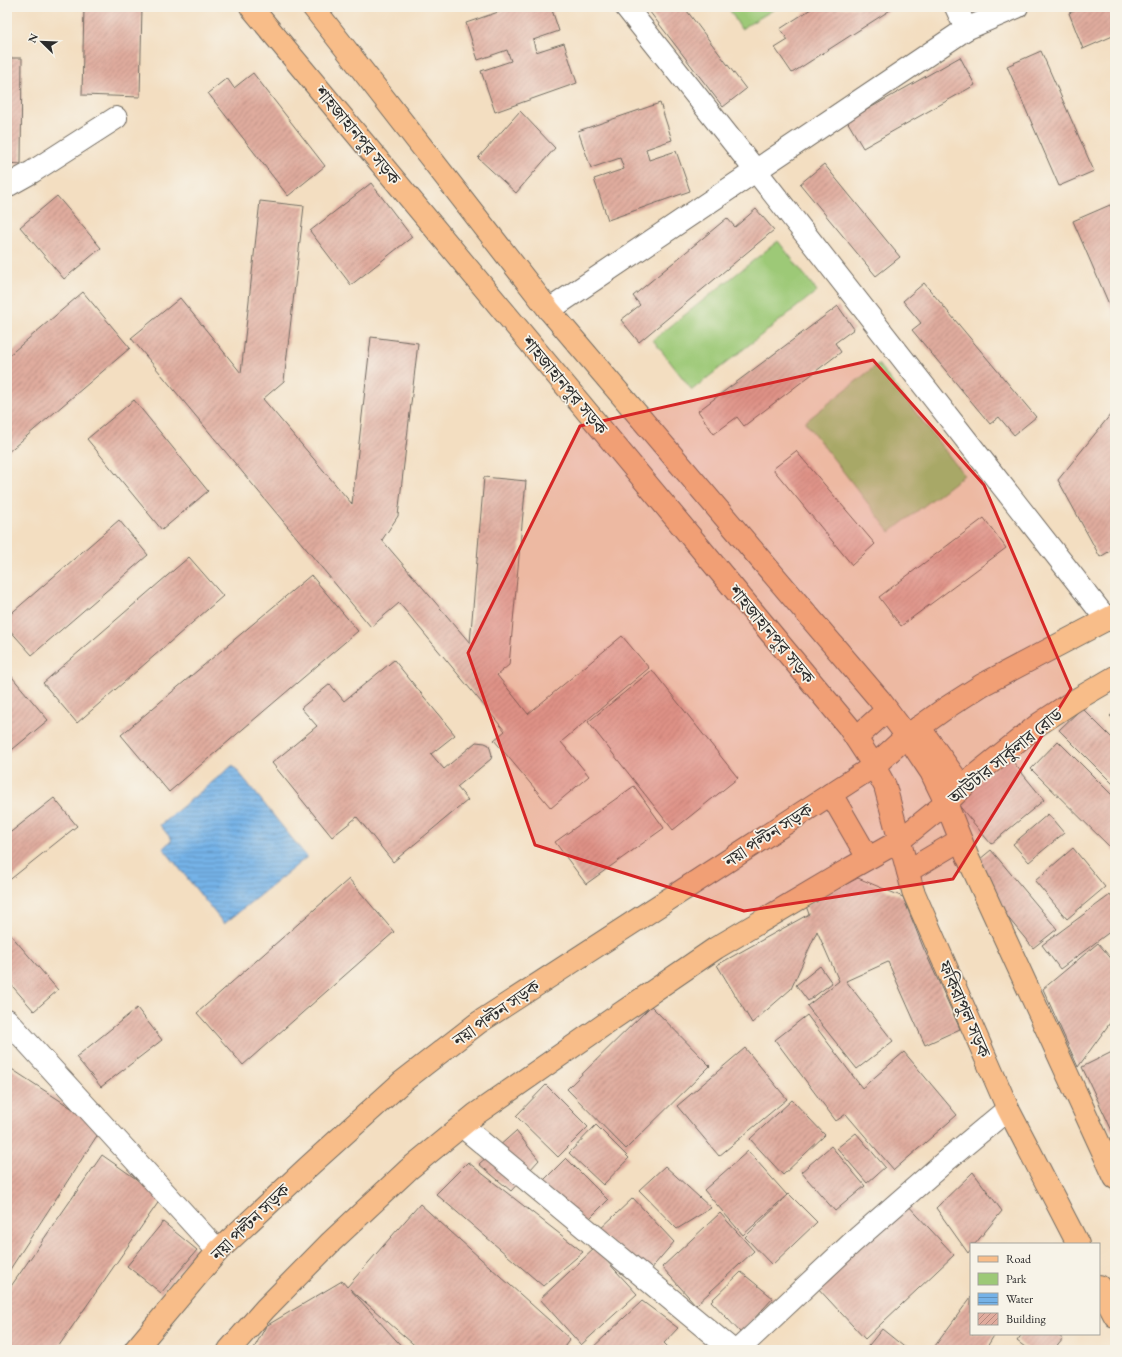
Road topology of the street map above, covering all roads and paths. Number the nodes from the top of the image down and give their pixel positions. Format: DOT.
graph roads {
  1 [pos="251,7"];
  2 [pos="313,7"];
  3 [pos="626,7"];
  4 [pos="956,7"];
  5 [pos="1017,7"];
  6 [pos="966,29"];
  7 [pos="116,118"];
  8 [pos="756,171"];
  9 [pos="7,186"];
  10 [pos="549,310"];
  11 [pos="1111,618"];
  12 [pos="1115,677"];
  13 [pos="887,710"];
  14 [pos="913,732"];
  15 [pos="856,738"];
  16 [pos="874,766"];
  17 [pos="962,787"];
  18 [pos="831,794"];
  19 [pos="946,803"];
  20 [pos="960,840"];
  21 [pos="899,841"];
  22 [pos="868,858"];
  23 [pos="908,871"];
  24 [pos="7,1020"];
  25 [pos="1008,1108"];
  26 [pos="462,1126"];
  27 [pos="1115,1178"];
  28 [pos="1077,1243"];
  29 [pos="218,1251"];
  30 [pos="1100,1288"];
  31 [pos="1115,1316"];
  32 [pos="135,1350"];
  33 [pos="229,1350"];
  34 [pos="732,1350"];
  35 [pos="738,1350"];
  1 -- 15 [label="main road, শাহজাহানপুর সড়ক"];
  2 -- 10 [label="main road, শাহজাহানপুর সড়ক"];
  3 -- 8 [label="street"];
  4 -- 6 [label="street"];
  5 -- 6 [label="street"];
  6 -- 8 [label="street"];
  7 -- 9 [label="street"];
  8 -- 10 [label="street"];
  8 -- 11 [label="street"];
  10 -- 13 [label="main road, শাহজাহানপুর সড়ক"];
  11 -- 14 [label="main road"];
  12 -- 17 [label="main road, আউটার সার্কুলার রোড"];
  13 -- 14 [label="main road, শাহজাহানপুর সড়ক"];
  13 -- 15 [label="main road"];
  14 -- 16 [label="main road, নয়া পল্টন সড়ক"];
  14 -- 17 [label="main road"];
  14 -- 19 [label="main road"];
  15 -- 16 [label="main road, শাহজাহানপুর সড়ক"];
  16 -- 18 [label="main road, নয়া পল্টন সড়ক"];
  16 -- 21 [label="main road, ফকিরাপুল সড়ক"];
  17 -- 19 [label="main road, আউটার সার্কুলার রোড"];
  18 -- 22 [label="main road"];
  18 -- 29 [label="main road, নয়া পল্টন সড়ক"];
  19 -- 20 [label="main road"];
  19 -- 21 [label="main road, আউটার সার্কুলার রোড"];
  20 -- 23 [label="main road"];
  20 -- 27 [label="main road"];
  21 -- 22 [label="main road"];
  21 -- 23 [label="main road, ফকিরাপুল সড়ক"];
  22 -- 26 [label="main road"];
  23 -- 25 [label="main road, ফকিরাপুল সড়ক"];
  24 -- 29 [label="street"];
  25 -- 28 [label="main road, ফকিরাপুল সড়ক"];
  25 -- 35 [label="street"];
  26 -- 33 [label="main road"];
  26 -- 34 [label="street"];
  29 -- 32 [label="main road, নয়া পল্টন সড়ক"];
  30 -- 31 [label="main road"];
}
